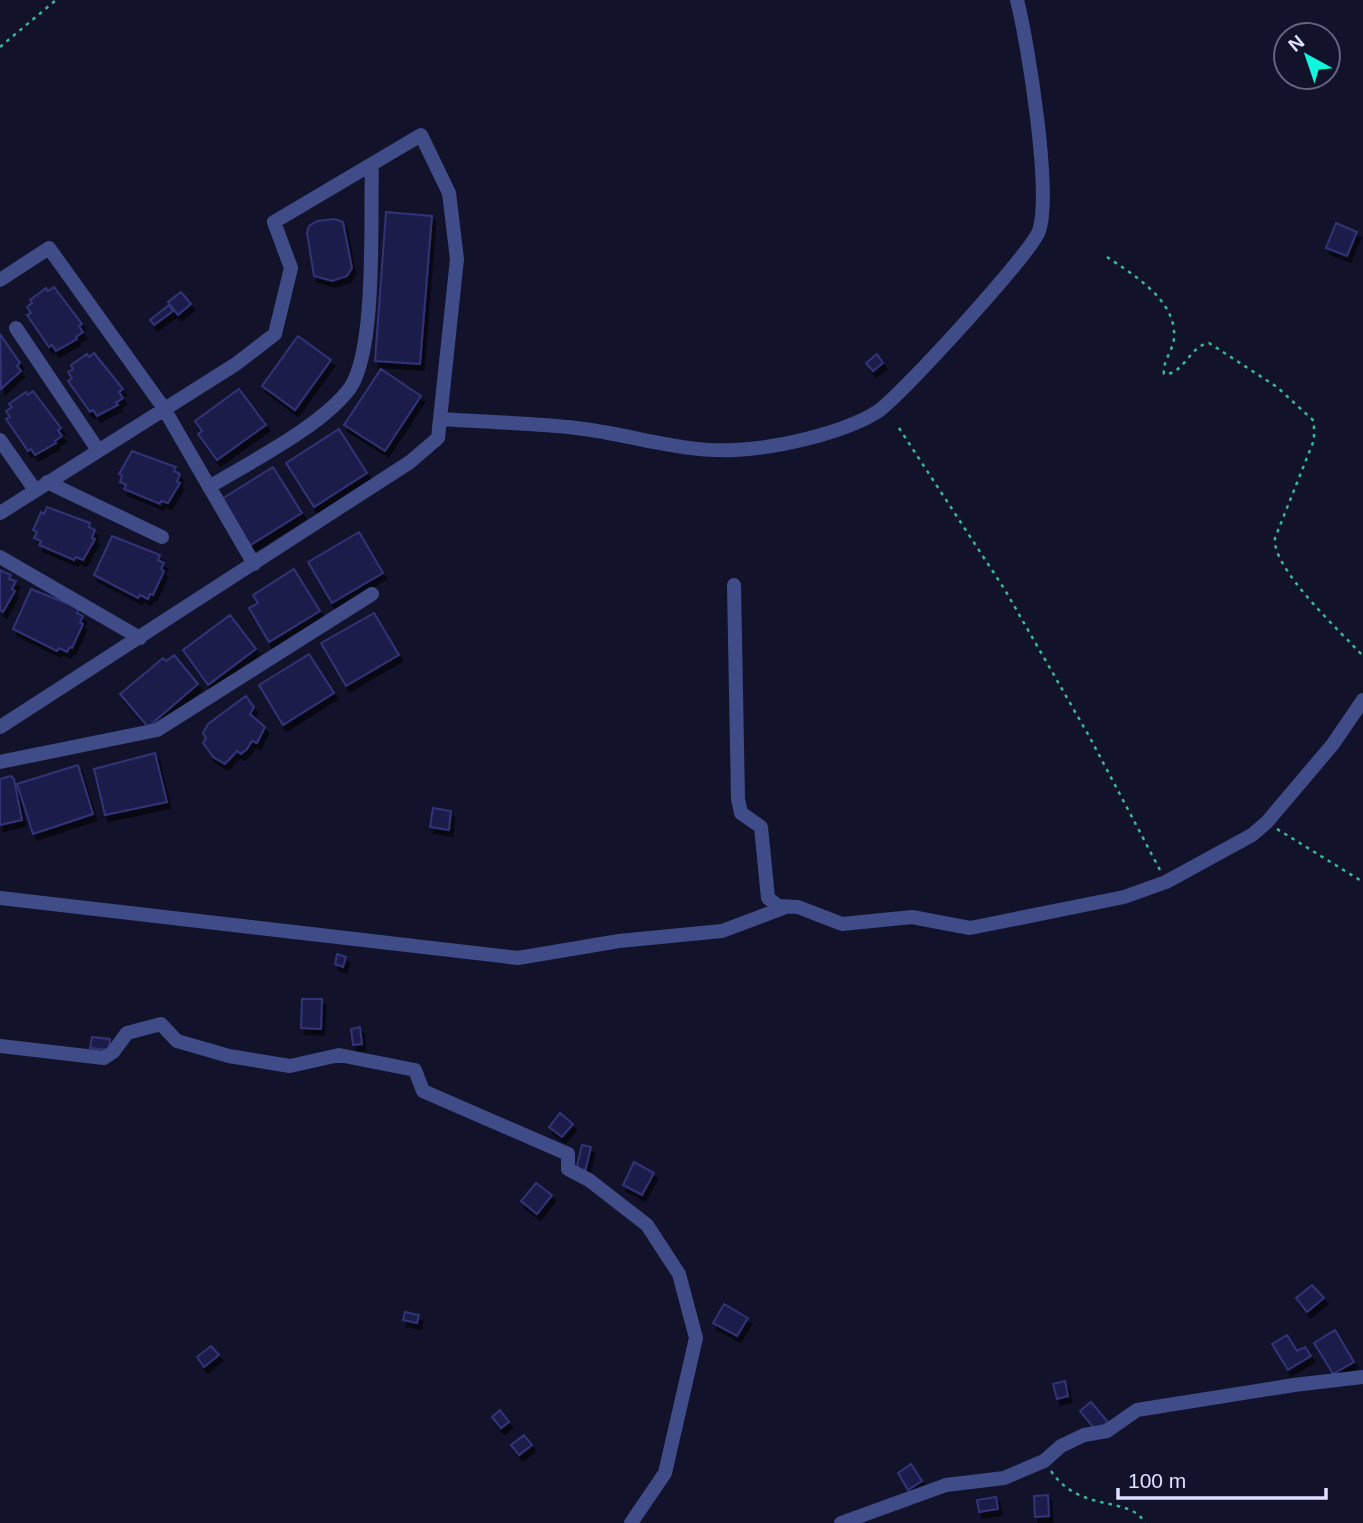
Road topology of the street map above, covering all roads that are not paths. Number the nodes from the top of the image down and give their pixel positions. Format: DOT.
graph roads {
  1 [pos="1017,0"];
  2 [pos="372,164"];
  3 [pos="0,280"];
  4 [pos="16,328"];
  5 [pos="163,407"];
  6 [pos="440,419"];
  7 [pos="0,440"];
  8 [pos="98,450"];
  9 [pos="41,486"];
  10 [pos="209,487"];
  11 [pos="0,513"];
  12 [pos="162,537"];
  13 [pos="0,557"];
  14 [pos="254,564"];
  15 [pos="734,585"];
  16 [pos="372,594"];
  17 [pos="140,638"];
  18 [pos="1363,700"];
  19 [pos="0,727"];
  20 [pos="0,762"];
  21 [pos="0,898"];
  22 [pos="786,907"];
  23 [pos="0,1046"];
  24 [pos="1363,1377"];
  25 [pos="631,1523"];
  26 [pos="841,1523"];
  1 -- 6 [label="street"];
  2 -- 5 [label="street"];
  2 -- 6 [label="street"];
  2 -- 10 [label="street"];
  3 -- 5 [label="street"];
  4 -- 8 [label="street"];
  5 -- 8 [label="street"];
  5 -- 10 [label="street"];
  6 -- 14 [label="street"];
  7 -- 9 [label="street"];
  8 -- 9 [label="street"];
  9 -- 11 [label="street"];
  9 -- 12 [label="street"];
  10 -- 14 [label="street"];
  13 -- 17 [label="street"];
  14 -- 17 [label="street"];
  15 -- 22 [label="street"];
  16 -- 20 [label="street"];
  17 -- 19 [label="street"];
  18 -- 22 [label="street"];
  21 -- 22 [label="street"];
  23 -- 25 [label="street"];
  24 -- 26 [label="street"];
}
